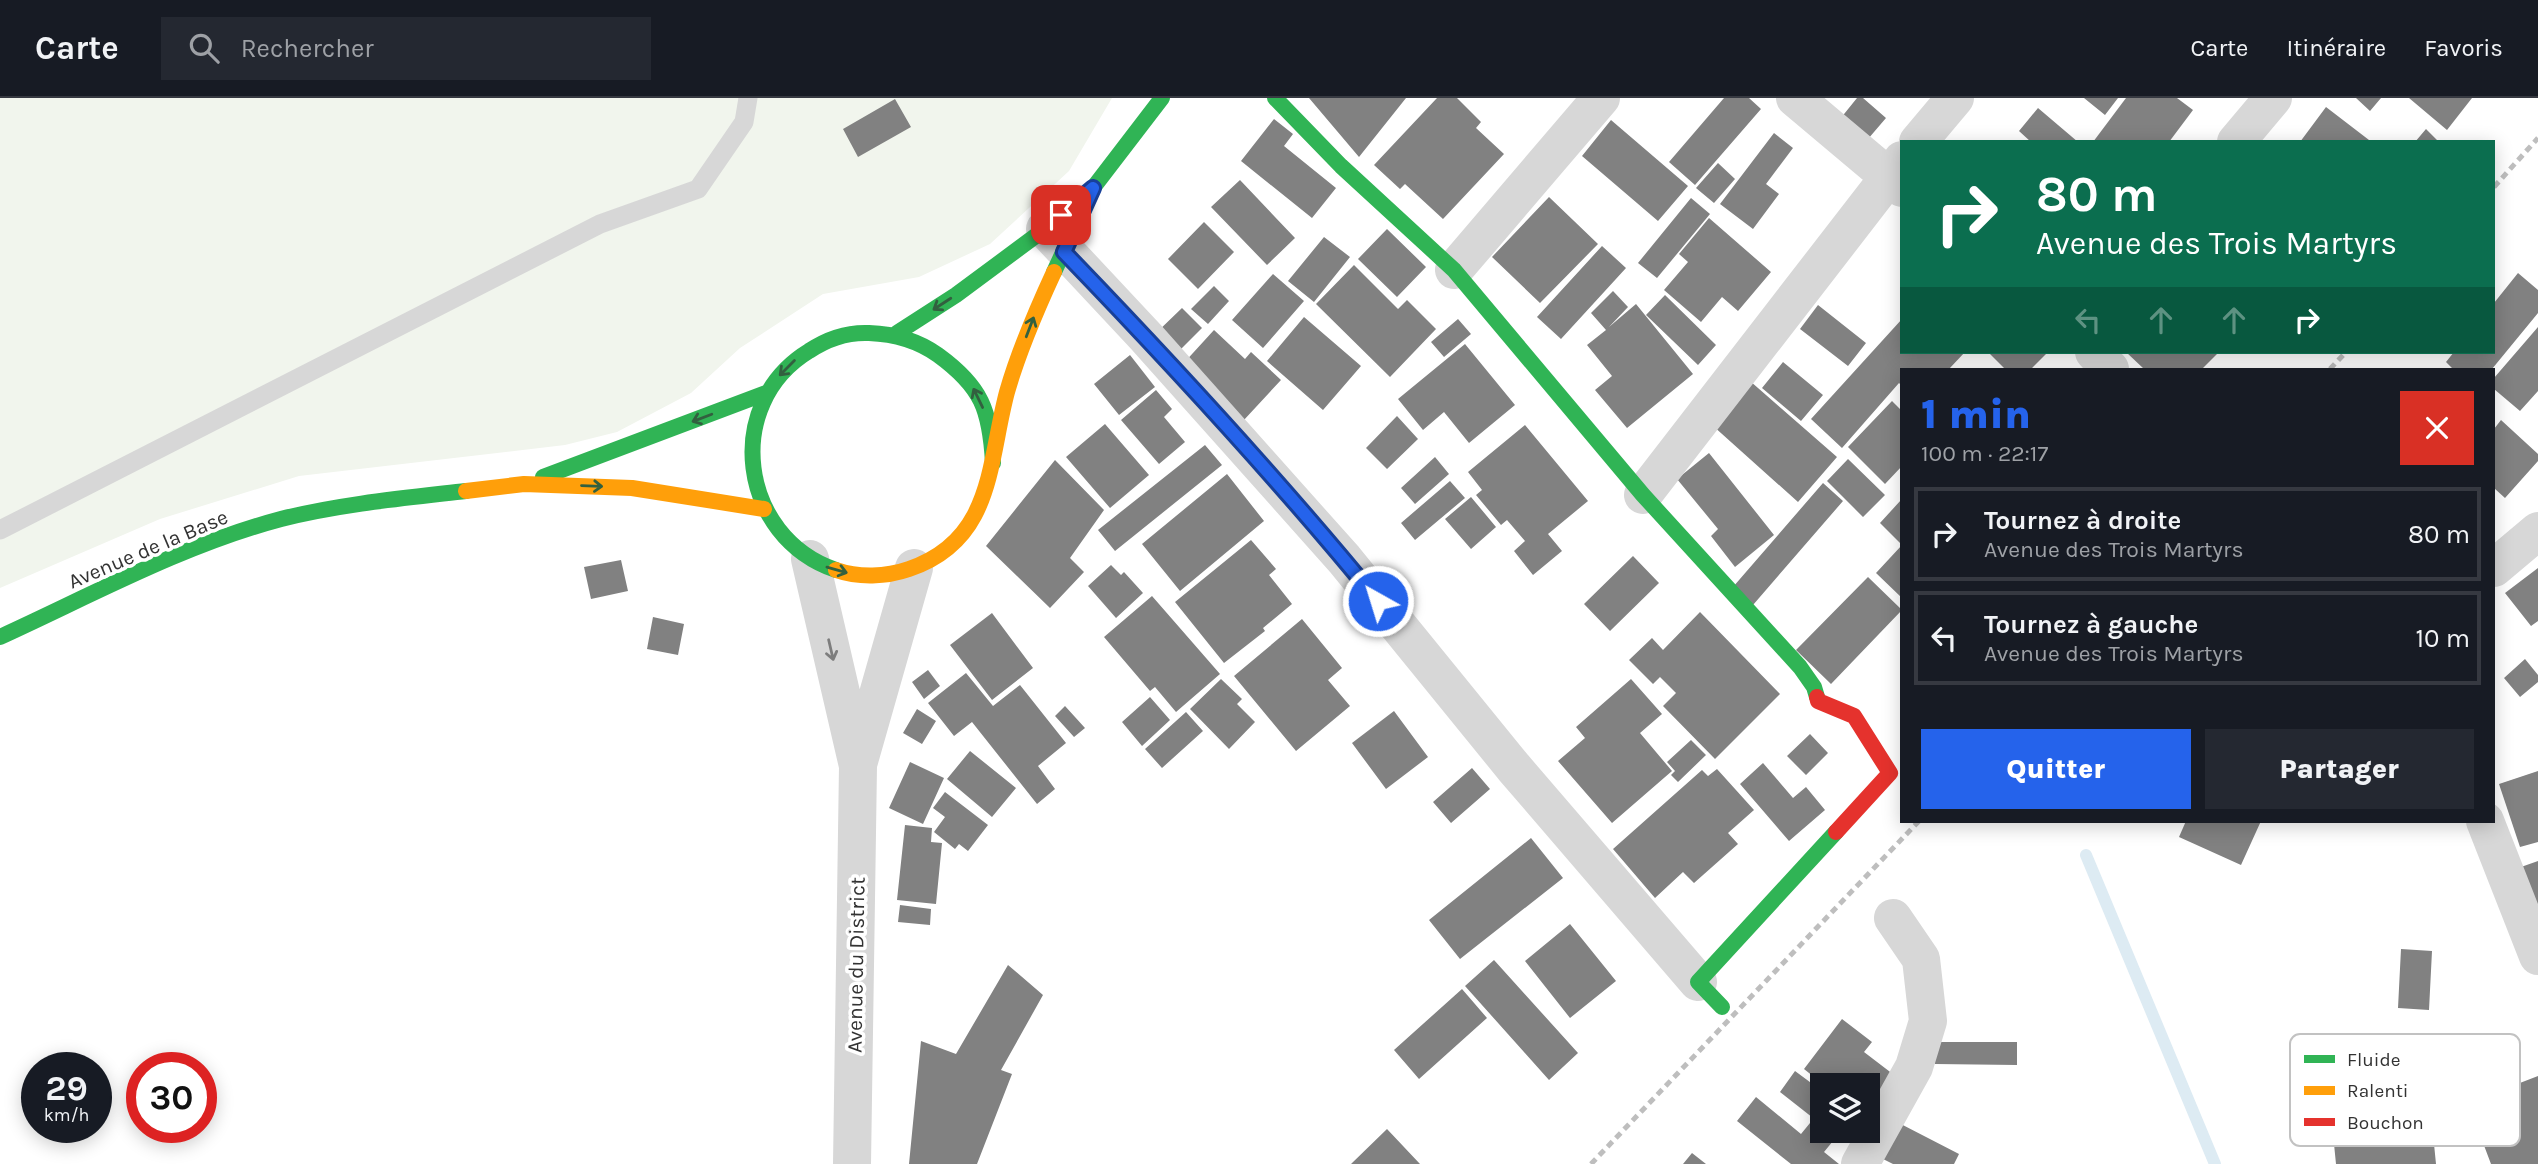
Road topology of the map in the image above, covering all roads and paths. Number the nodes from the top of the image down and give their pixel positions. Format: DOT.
graph roads {
  1 [pos="748,98"];
  2 [pos="1163,98"];
  3 [pos="1275,98"];
  4 [pos="1601,98"];
  5 [pos="1795,98"];
  6 [pos="1955,98"];
  7 [pos="2273,98"];
  8 [pos="1920,140"];
  9 [pos="2237,140"];
  10 [pos="1898,175"];
  11 [pos="1093,188"];
  12 [pos="1055,240"];
  13 [pos="1454,270"];
  14 [pos="897,333"];
  15 [pos="2097,354"];
  16 [pos="2109,368"];
  17 [pos="766,393"];
  18 [pos="993,463"];
  19 [pos="524,484"];
  20 [pos="1643,495"];
  21 [pos="764,509"];
  22 [pos="0,530"];
  23 [pos="2538,531"];
  24 [pos="810,559"];
  25 [pos="2495,567"];
  26 [pos="914,568"];
  27 [pos="0,637"];
  28 [pos="858,766"];
  29 [pos="2486,823"];
  30 [pos="1892,918"];
  31 [pos="2538,956"];
  32 [pos="1710,994"];
  33 [pos="852,1164"];
  34 [pos="1860,1164"];
  1 -- 22 [label="lane"];
  2 -- 11 [label="main road"];
  3 -- 13 [label="main road"];
  4 -- 13 [label="street"];
  5 -- 10 [label="street"];
  6 -- 8 [label="street"];
  7 -- 9 [label="street"];
  10 -- 20 [label="street"];
  11 -- 12 [label="main road"];
  11 -- 12 [label="main road"];
  12 -- 14 [label="main road, one-way"];
  18 -- 12 [label="main road, one-way"];
  12 -- 32 [label="street"];
  13 -- 20 [label="main road"];
  14 -- 17 [label="main road, one-way"];
  18 -- 14 [label="main road, one-way"];
  15 -- 16 [label="street"];
  17 -- 19 [label="main road, Avenue de la Base, one-way"];
  17 -- 21 [label="main road"];
  18 -- 26 [label="main road"];
  19 -- 21 [label="main road, Avenue de la Base, one-way"];
  19 -- 27 [label="main road, Avenue de la Base"];
  20 -- 32 [label="main road"];
  21 -- 24 [label="main road"];
  23 -- 25 [label="street"];
  24 -- 26 [label="main road, one-way"];
  24 -- 28 [label="street, Avenue du District, one-way"];
  26 -- 28 [label="street, Avenue du District"];
  28 -- 33 [label="street, Avenue du District"];
  29 -- 31 [label="street"];
  30 -- 34 [label="street"];
}
